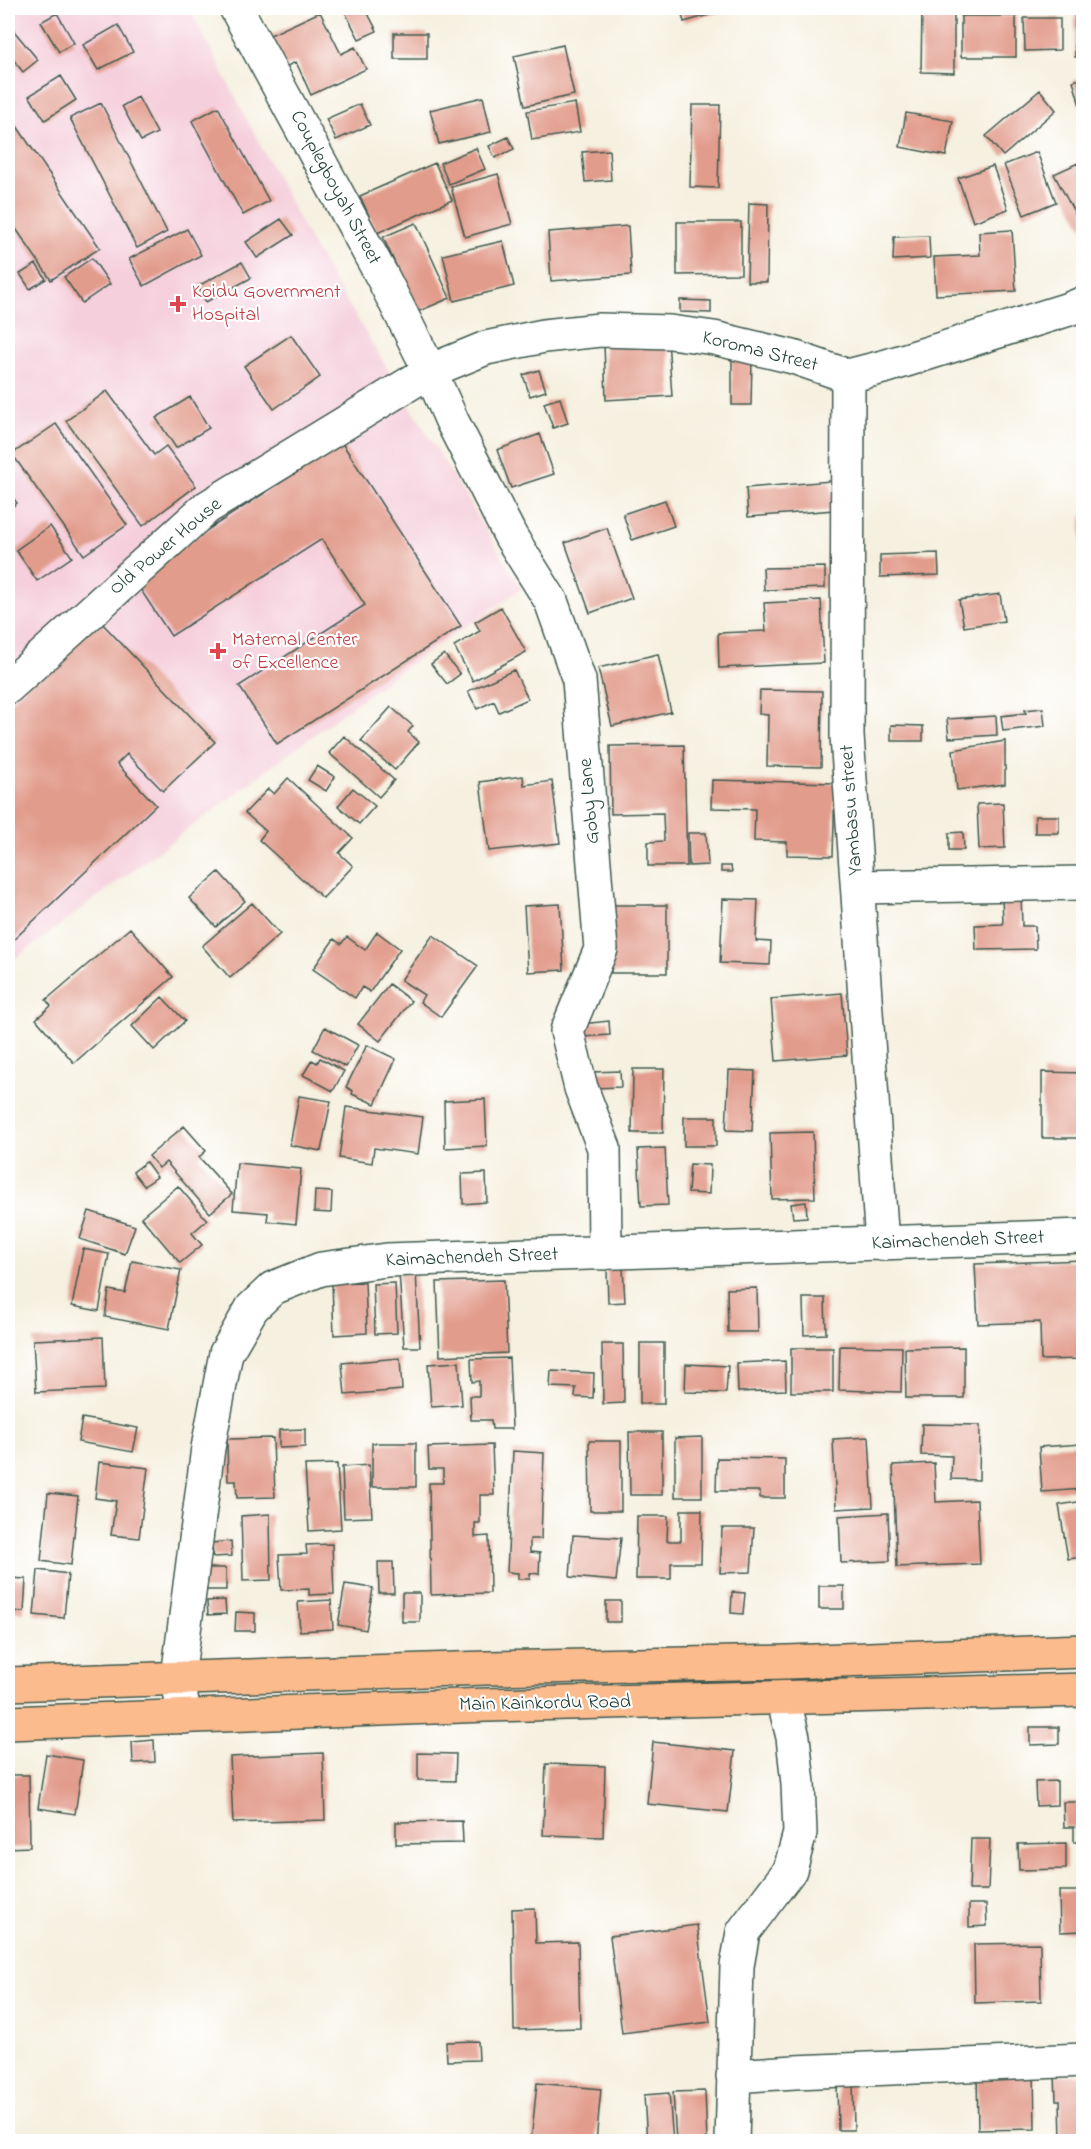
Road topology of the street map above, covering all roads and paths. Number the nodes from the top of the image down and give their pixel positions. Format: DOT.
graph roads {
  1 [pos="236,8"];
  2 [pos="1083,303"];
  3 [pos="430,371"];
  4 [pos="848,376"];
  5 [pos="8,687"];
  6 [pos="1083,883"];
  7 [pos="858,887"];
  8 [pos="1083,1236"];
  9 [pos="882,1244"];
  10 [pos="605,1253"];
  11 [pos="1083,1651"];
  12 [pos="997,1653"];
  13 [pos="486,1668"];
  14 [pos="178,1677"];
  15 [pos="8,1684"];
  16 [pos="1083,1690"];
  17 [pos="1000,1693"];
  18 [pos="783,1698"];
  19 [pos="487,1705"];
  20 [pos="184,1717"];
  21 [pos="8,1723"];
  22 [pos="1083,2060"];
  23 [pos="733,2076"];
  24 [pos="732,2142"];
  1 -- 3 [label="street, Couplegboyah Street"];
  2 -- 4 [label="street"];
  3 -- 4 [label="street, Koroma Street"];
  3 -- 5 [label="street, Old Power House"];
  3 -- 10 [label="street, Goby Lane"];
  4 -- 7 [label="street, Yambasu street"];
  6 -- 7 [label="street"];
  7 -- 9 [label="street, Yambasu street"];
  8 -- 9 [label="street, Kaimachendeh Street"];
  9 -- 10 [label="street, Kaimachendeh Street"];
  10 -- 14 [label="street, Kaimachendeh Street"];
  11 -- 12 [label="main road"];
  12 -- 13 [label="main road"];
  12 -- 17 [label="main road"];
  13 -- 14 [label="main road"];
  13 -- 19 [label="main road"];
  14 -- 15 [label="main road"];
  14 -- 20 [label="street, Kaimachendeh Street"];
  16 -- 17 [label="main road, Main Kainkordu Road"];
  17 -- 18 [label="main road, Main Kainkordu Road"];
  18 -- 19 [label="main road, Main Kainkordu Road"];
  18 -- 23 [label="street"];
  19 -- 20 [label="main road, Main Kainkordu Road"];
  20 -- 21 [label="main road, Main Kainkordu Road"];
  22 -- 23 [label="street"];
  23 -- 24 [label="street"];
}
